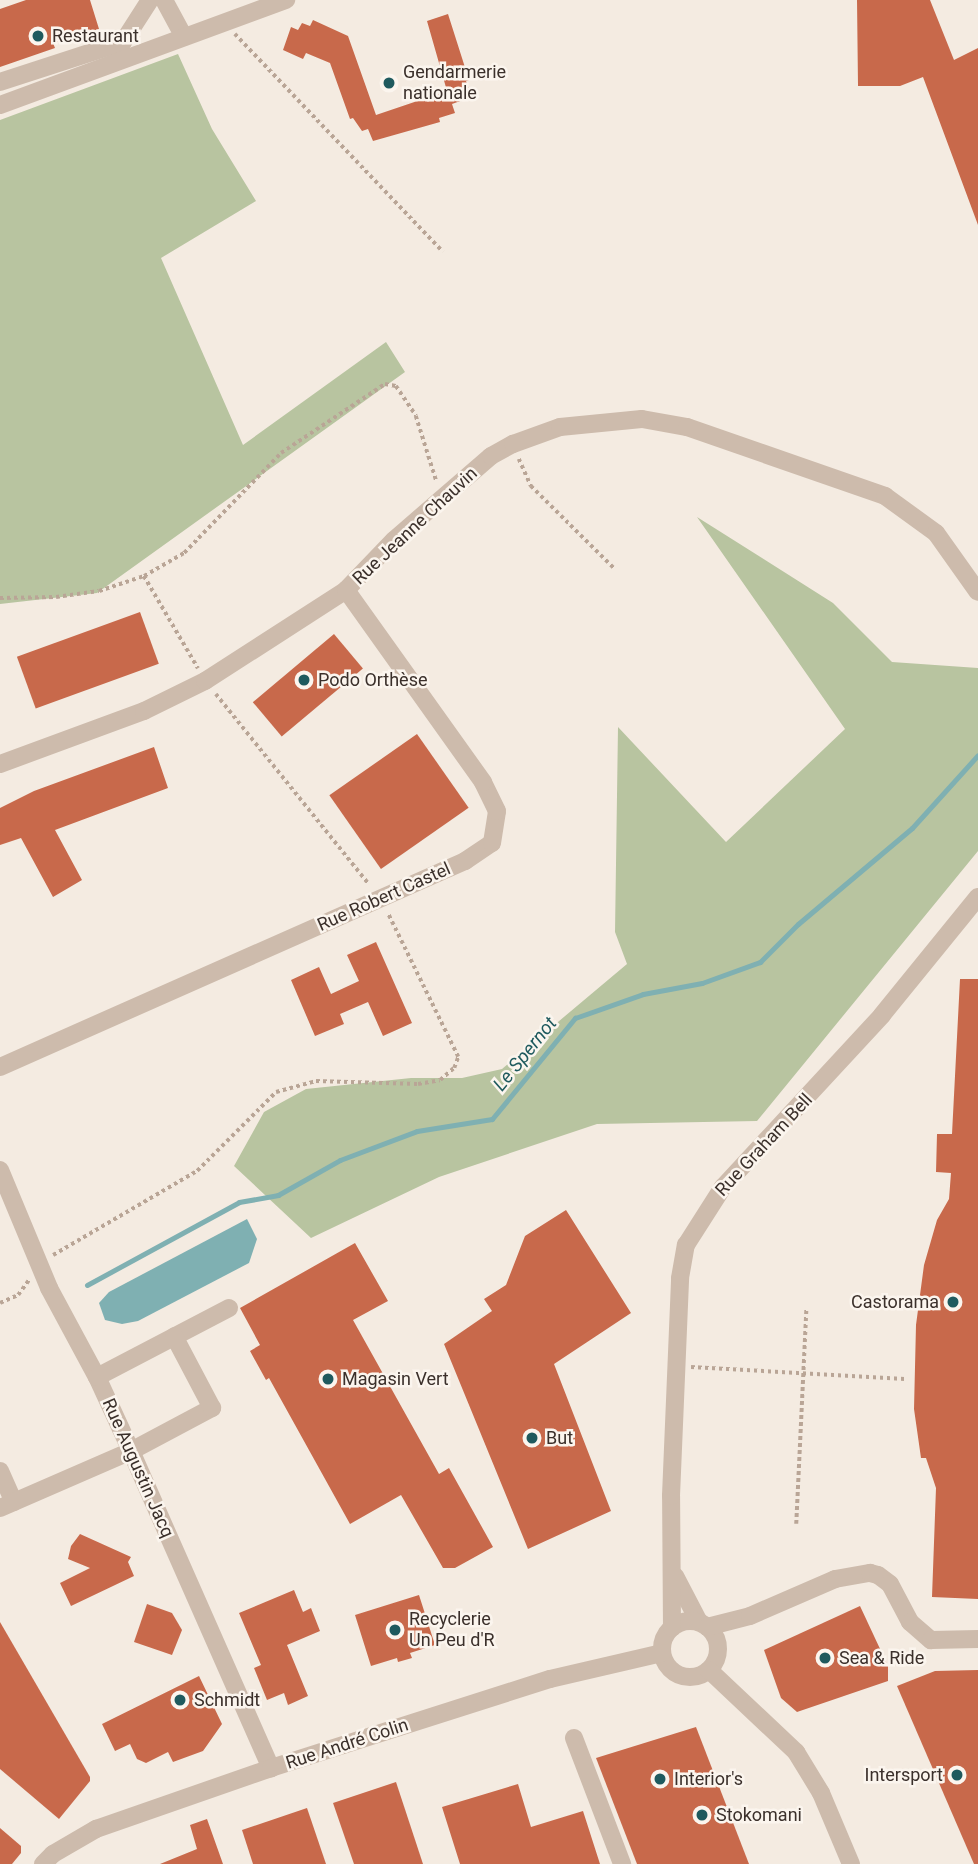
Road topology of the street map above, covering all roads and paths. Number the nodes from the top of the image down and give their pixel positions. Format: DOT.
graph roads {
  1 [pos="150,0"];
  2 [pos="164,0"];
  3 [pos="286,0"];
  4 [pos="224,23"];
  5 [pos="184,37"];
  6 [pos="0,82"];
  7 [pos="0,105"];
  8 [pos="443,252"];
  9 [pos="513,444"];
  10 [pos="435,503"];
  11 [pos="615,569"];
  12 [pos="145,576"];
  13 [pos="346,590"];
  14 [pos="978,592"];
  15 [pos="0,598"];
  16 [pos="205,681"];
  17 [pos="0,764"];
  18 [pos="978,897"];
  19 [pos="380,898"];
  20 [pos="0,1067"];
  21 [pos="0,1170"];
  22 [pos="41,1262"];
  23 [pos="0,1303"];
  24 [pos="229,1308"];
  25 [pos="806,1309"];
  26 [pos="174,1336"];
  27 [pos="676,1367"];
  28 [pos="803,1374"];
  29 [pos="97,1377"];
  30 [pos="905,1380"];
  31 [pos="131,1451"];
  32 [pos="0,1471"];
  33 [pos="7,1505"];
  34 [pos="796,1524"];
  35 [pos="671,1570"];
  36 [pos="750,1616"];
  37 [pos="703,1625"];
  38 [pos="672,1628"];
  39 [pos="978,1639"];
  40 [pos="718,1645"];
  41 [pos="662,1653"];
  42 [pos="709,1670"];
  43 [pos="574,1738"];
  44 [pos="271,1768"];
  45 [pos="43,1864"];
  46 [pos="622,1864"];
  47 [pos="851,1864"];
  1 -- 6 [label="street"];
  2 -- 5 [label="street"];
  3 -- 4 [label="street"];
  4 -- 5 [label="street"];
  4 -- 8 [label="path"];
  5 -- 7 [label="street"];
  9 -- 10 [label="street, Rue Jeanne Chauvin"];
  9 -- 11 [label="path"];
  9 -- 14 [label="street, Rue Jeanne Chauvin"];
  10 -- 12 [label="path"];
  10 -- 13 [label="street, Rue Jeanne Chauvin"];
  12 -- 15 [label="path"];
  12 -- 16 [label="path"];
  13 -- 16 [label="street, Rue Jeanne Chauvin"];
  13 -- 19 [label="street, Rue Robert Castel"];
  16 -- 17 [label="street, Rue Jeanne Chauvin"];
  16 -- 19 [label="path"];
  18 -- 27 [label="street, Rue Graham Bell"];
  19 -- 20 [label="street, Rue Robert Castel"];
  19 -- 22 [label="path"];
  21 -- 22 [label="street, Rue Augustin Jacq"];
  22 -- 23 [label="path"];
  22 -- 29 [label="street, Rue Augustin Jacq"];
  24 -- 26 [label="street"];
  25 -- 28 [label="path"];
  26 -- 29 [label="street"];
  26 -- 31 [label="street"];
  27 -- 28 [label="path"];
  27 -- 35 [label="street, Rue Graham Bell"];
  28 -- 30 [label="path"];
  28 -- 34 [label="path"];
  29 -- 31 [label="street, Rue Augustin Jacq"];
  31 -- 33 [label="street"];
  31 -- 44 [label="street, Rue Augustin Jacq"];
  32 -- 33 [label="street"];
  35 -- 37 [label="street, Rue Graham Bell"];
  35 -- 38 [label="street, Rue Graham Bell"];
  36 -- 37 [label="street"];
  36 -- 39 [label="street"];
  36 -- 40 [label="street"];
  37 -- 38 [label="street"];
  37 -- 40 [label="street"];
  38 -- 41 [label="street"];
  40 -- 42 [label="street"];
  41 -- 42 [label="street"];
  41 -- 44 [label="street, Rue André Colin"];
  42 -- 47 [label="street"];
  43 -- 46 [label="street"];
  44 -- 45 [label="street, Rue André Colin"];
}
